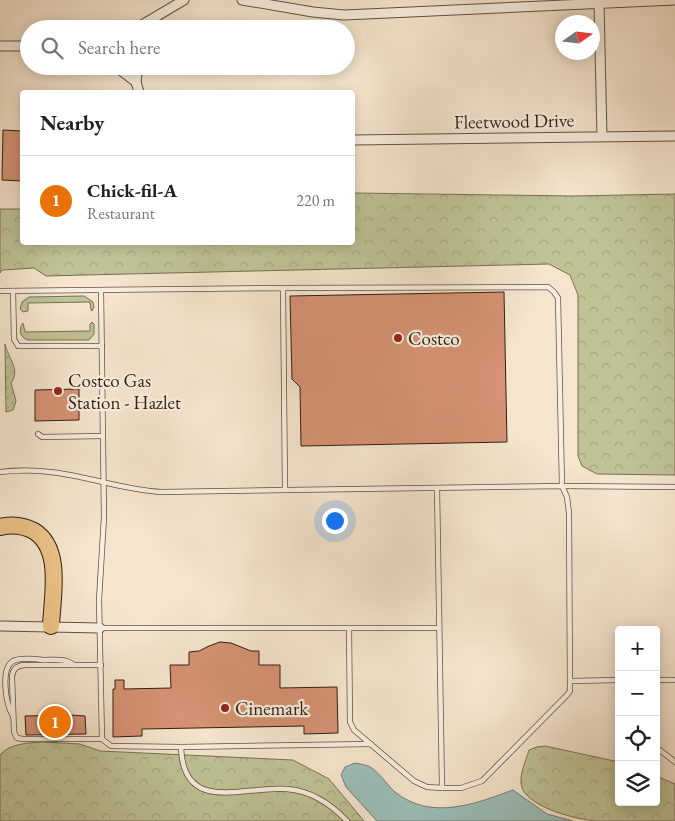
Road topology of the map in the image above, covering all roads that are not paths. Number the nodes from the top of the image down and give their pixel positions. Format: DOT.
graph roads {
  1 [pos="184,0"];
  2 [pos="242,0"];
  3 [pos="675,0"];
  4 [pos="599,4"];
  5 [pos="154,20"];
  6 [pos="0,46"];
  7 [pos="20,46"];
  8 [pos="127,75"];
  9 [pos="137,75"];
  10 [pos="136,82"];
  11 [pos="138,90"];
  12 [pos="602,136"];
  13 [pos="675,136"];
  14 [pos="355,140"];
  15 [pos="283,288"];
  16 [pos="101,290"];
  17 [pos="0,291"];
  18 [pos="13,291"];
  19 [pos="102,346"];
  20 [pos="38,434"];
  21 [pos="103,436"];
  22 [pos="0,472"];
  23 [pos="103,484"];
  24 [pos="562,486"];
  25 [pos="675,487"];
  26 [pos="437,488"];
  27 [pos="285,490"];
  28 [pos="0,527"];
  29 [pos="0,626"];
  30 [pos="51,626"];
  31 [pos="100,628"];
  32 [pos="349,628"];
  33 [pos="439,628"];
  34 [pos="101,666"];
  35 [pos="615,680"];
  36 [pos="660,680"];
  37 [pos="675,680"];
  38 [pos="571,681"];
  39 [pos="102,739"];
  40 [pos="371,744"];
  41 [pos="181,747"];
  42 [pos="660,750"];
  43 [pos="675,762"];
  44 [pos="442,788"];
  45 [pos="347,821"];
  1 -- 5 [label="street"];
  2 -- 4 [label="street"];
  3 -- 4 [label="street"];
  4 -- 12 [label="street"];
  6 -- 7 [label="street"];
  8 -- 10 [label="street"];
  9 -- 10 [label="street"];
  10 -- 11 [label="street"];
  12 -- 13 [label="street, Fleetwood Drive"];
  12 -- 14 [label="street, Fleetwood Drive"];
  15 -- 16 [label="lane"];
  15 -- 24 [label="lane"];
  15 -- 27 [label="lane"];
  16 -- 18 [label="lane"];
  16 -- 19 [label="lane"];
  17 -- 18 [label="lane"];
  18 -- 19 [label="lane"];
  19 -- 21 [label="lane"];
  20 -- 21 [label="lane"];
  21 -- 23 [label="lane"];
  22 -- 23 [label="lane"];
  23 -- 27 [label="lane"];
  23 -- 31 [label="lane"];
  24 -- 25 [label="lane"];
  24 -- 26 [label="lane"];
  24 -- 38 [label="lane"];
  26 -- 27 [label="lane"];
  26 -- 33 [label="lane"];
  28 -- 30 [label="highway"];
  29 -- 30 [label="street"];
  30 -- 31 [label="street"];
  31 -- 32 [label="lane"];
  31 -- 34 [label="lane"];
  32 -- 33 [label="lane"];
  32 -- 40 [label="lane"];
  33 -- 44 [label="lane"];
  34 -- 39 [label="lane"];
  34 -- 39 [label="lane"];
  35 -- 38 [label="lane"];
  36 -- 37 [label="lane"];
  38 -- 44 [label="lane"];
  39 -- 41 [label="lane"];
  40 -- 41 [label="lane"];
  40 -- 44 [label="lane"];
  41 -- 45 [label="lane"];
  42 -- 43 [label="lane"];
}
